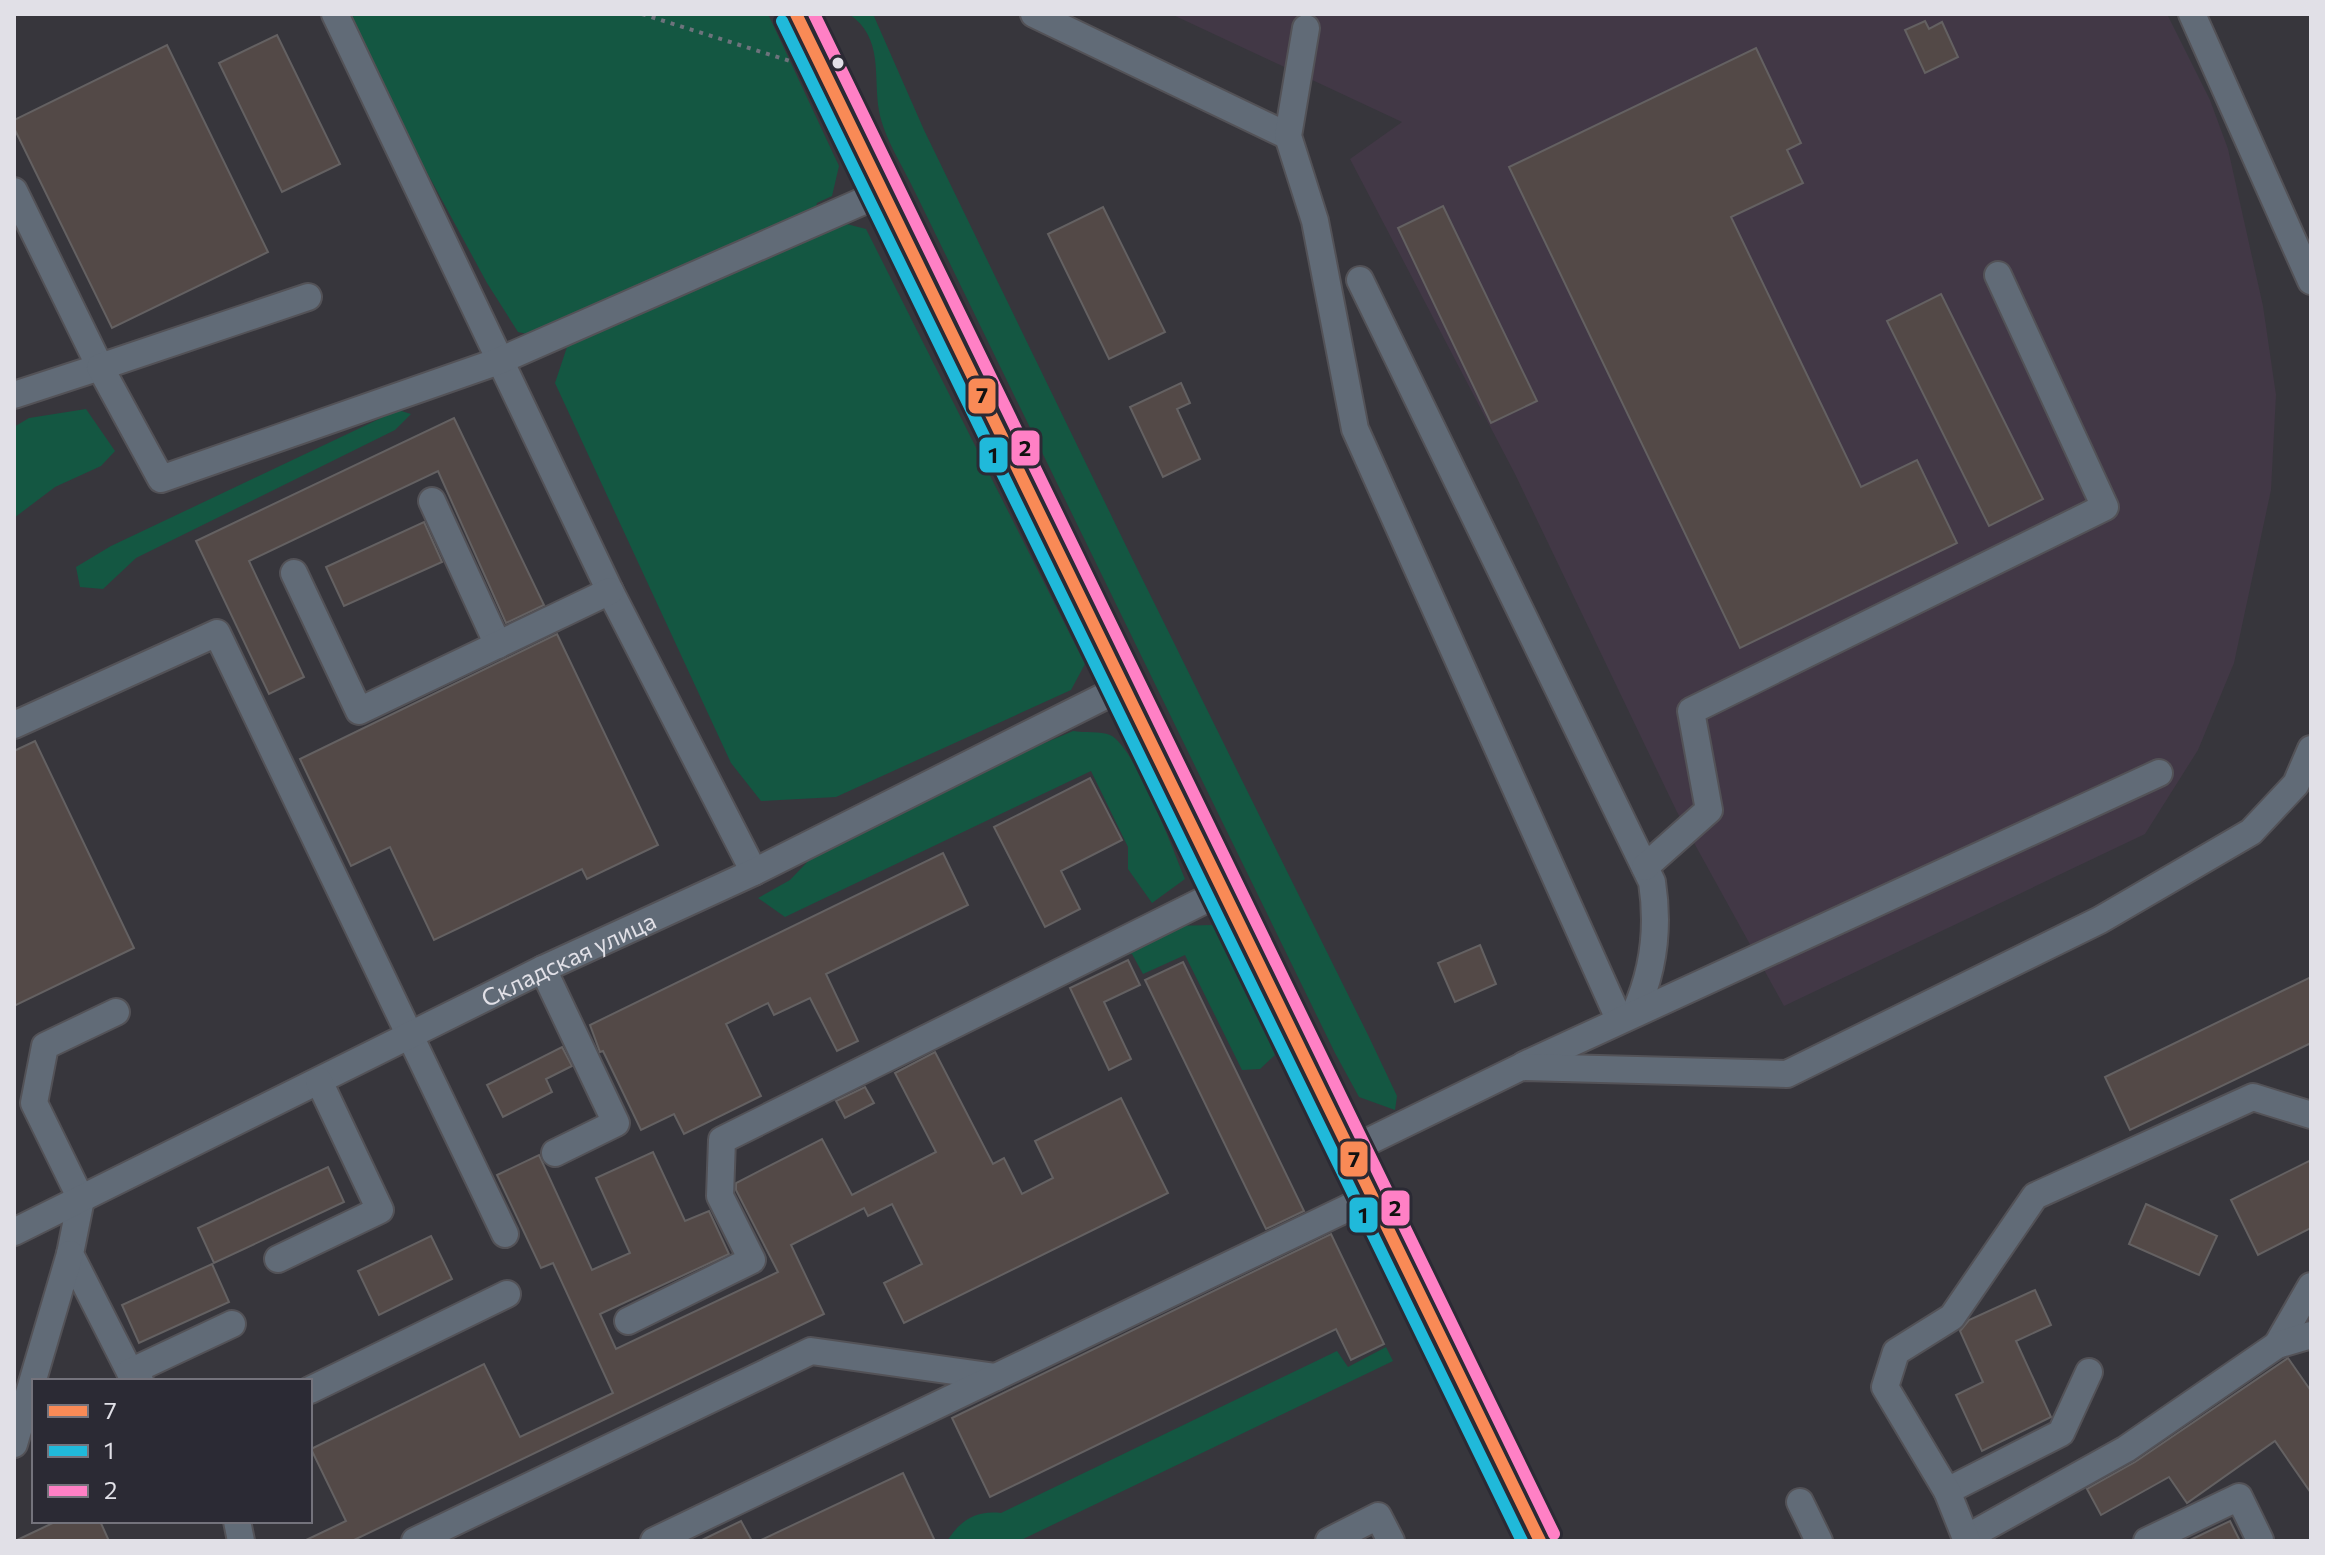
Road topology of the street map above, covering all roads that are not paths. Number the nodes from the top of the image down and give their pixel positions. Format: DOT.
graph roads {
  1 [pos="335,14"];
  2 [pos="796,14"];
  3 [pos="1034,14"];
  4 [pos="2192,14"];
  5 [pos="1306,28"];
  6 [pos="1288,136"];
  7 [pos="14,191"];
  8 [pos="884,192"];
  9 [pos="1998,275"];
  10 [pos="1360,280"];
  11 [pos="2311,281"];
  12 [pos="308,297"];
  13 [pos="499,361"];
  14 [pos="100,367"];
  15 [pos="14,395"];
  16 [pos="432,501"];
  17 [pos="294,573"];
  18 [pos="610,591"];
  19 [pos="498,645"];
  20 [pos="1123,687"];
  21 [pos="14,725"];
  22 [pos="2311,749"];
  23 [pos="2159,773"];
  24 [pos="2304,787"];
  25 [pos="1645,867"];
  26 [pos="754,872"];
  27 [pos="1223,891"];
  28 [pos="543,969"];
  29 [pos="116,1012"];
  30 [pos="1627,1015"];
  31 [pos="408,1035"];
  32 [pos="1521,1067"];
  33 [pos="319,1081"];
  34 [pos="2311,1115"];
  35 [pos="1351,1150"];
  36 [pos="555,1153"];
  37 [pos="1373,1196"];
  38 [pos="81,1199"];
  39 [pos="14,1232"];
  40 [pos="505,1234"];
  41 [pos="70,1254"];
  42 [pos="278,1259"];
  43 [pos="2311,1286"];
  44 [pos="507,1294"];
  45 [pos="628,1321"];
  46 [pos="232,1324"];
  47 [pos="2311,1335"];
  48 [pos="2277,1345"];
  49 [pos="2089,1372"];
  50 [pos="135,1377"];
  51 [pos="996,1377"];
  52 [pos="33,1379"];
  53 [pos="32,1383"];
  54 [pos="312,1389"];
  55 [pos="14,1444"];
  56 [pos="1947,1491"];
  57 [pos="1800,1502"];
  58 [pos="1533,1539"];
  59 [pos="1968,1539"];
  60 [pos="2260,1540"];
  61 [pos="415,1541"];
  62 [pos="654,1541"];
  63 [pos="1329,1541"];
  64 [pos="1391,1541"];
  65 [pos="1819,1541"];
  66 [pos="2147,1541"];
  1 -- 13 [label="street"];
  2 -- 8 [label="main road"];
  3 -- 6 [label="street"];
  4 -- 11 [label="street"];
  5 -- 6 [label="street"];
  6 -- 30 [label="street"];
  7 -- 14 [label="street"];
  8 -- 13 [label="street"];
  8 -- 20 [label="main road"];
  9 -- 25 [label="street"];
  10 -- 25 [label="street"];
  12 -- 14 [label="street"];
  13 -- 14 [label="street"];
  13 -- 18 [label="street"];
  14 -- 15 [label="street"];
  16 -- 19 [label="street"];
  17 -- 19 [label="street"];
  18 -- 19 [label="street"];
  18 -- 26 [label="street"];
  20 -- 26 [label="street, Складская улица"];
  20 -- 27 [label="main road"];
  21 -- 31 [label="street"];
  22 -- 24 [label="street"];
  23 -- 30 [label="street"];
  24 -- 32 [label="street"];
  25 -- 30 [label="street"];
  26 -- 28 [label="street, Складская улица"];
  27 -- 35 [label="main road"];
  27 -- 45 [label="street"];
  28 -- 31 [label="street, Складская улица"];
  28 -- 36 [label="street"];
  29 -- 38 [label="street"];
  30 -- 32 [label="street"];
  31 -- 33 [label="street, Складская улица"];
  31 -- 40 [label="street"];
  32 -- 35 [label="street"];
  33 -- 38 [label="street, Складская улица"];
  33 -- 42 [label="street"];
  34 -- 56 [label="street"];
  35 -- 37 [label="main road"];
  37 -- 51 [label="street"];
  37 -- 58 [label="main road"];
  38 -- 39 [label="street, Складская улица"];
  38 -- 41 [label="street"];
  41 -- 50 [label="street"];
  41 -- 52 [label="street"];
  43 -- 48 [label="street"];
  44 -- 54 [label="street"];
  46 -- 50 [label="street"];
  47 -- 48 [label="street"];
  48 -- 59 [label="street"];
  49 -- 56 [label="street"];
  51 -- 61 [label="street"];
  51 -- 62 [label="street"];
  53 -- 55 [label="street"];
  56 -- 59 [label="street"];
  57 -- 65 [label="street"];
  60 -- 66 [label="street"];
  63 -- 64 [label="street"];
}
